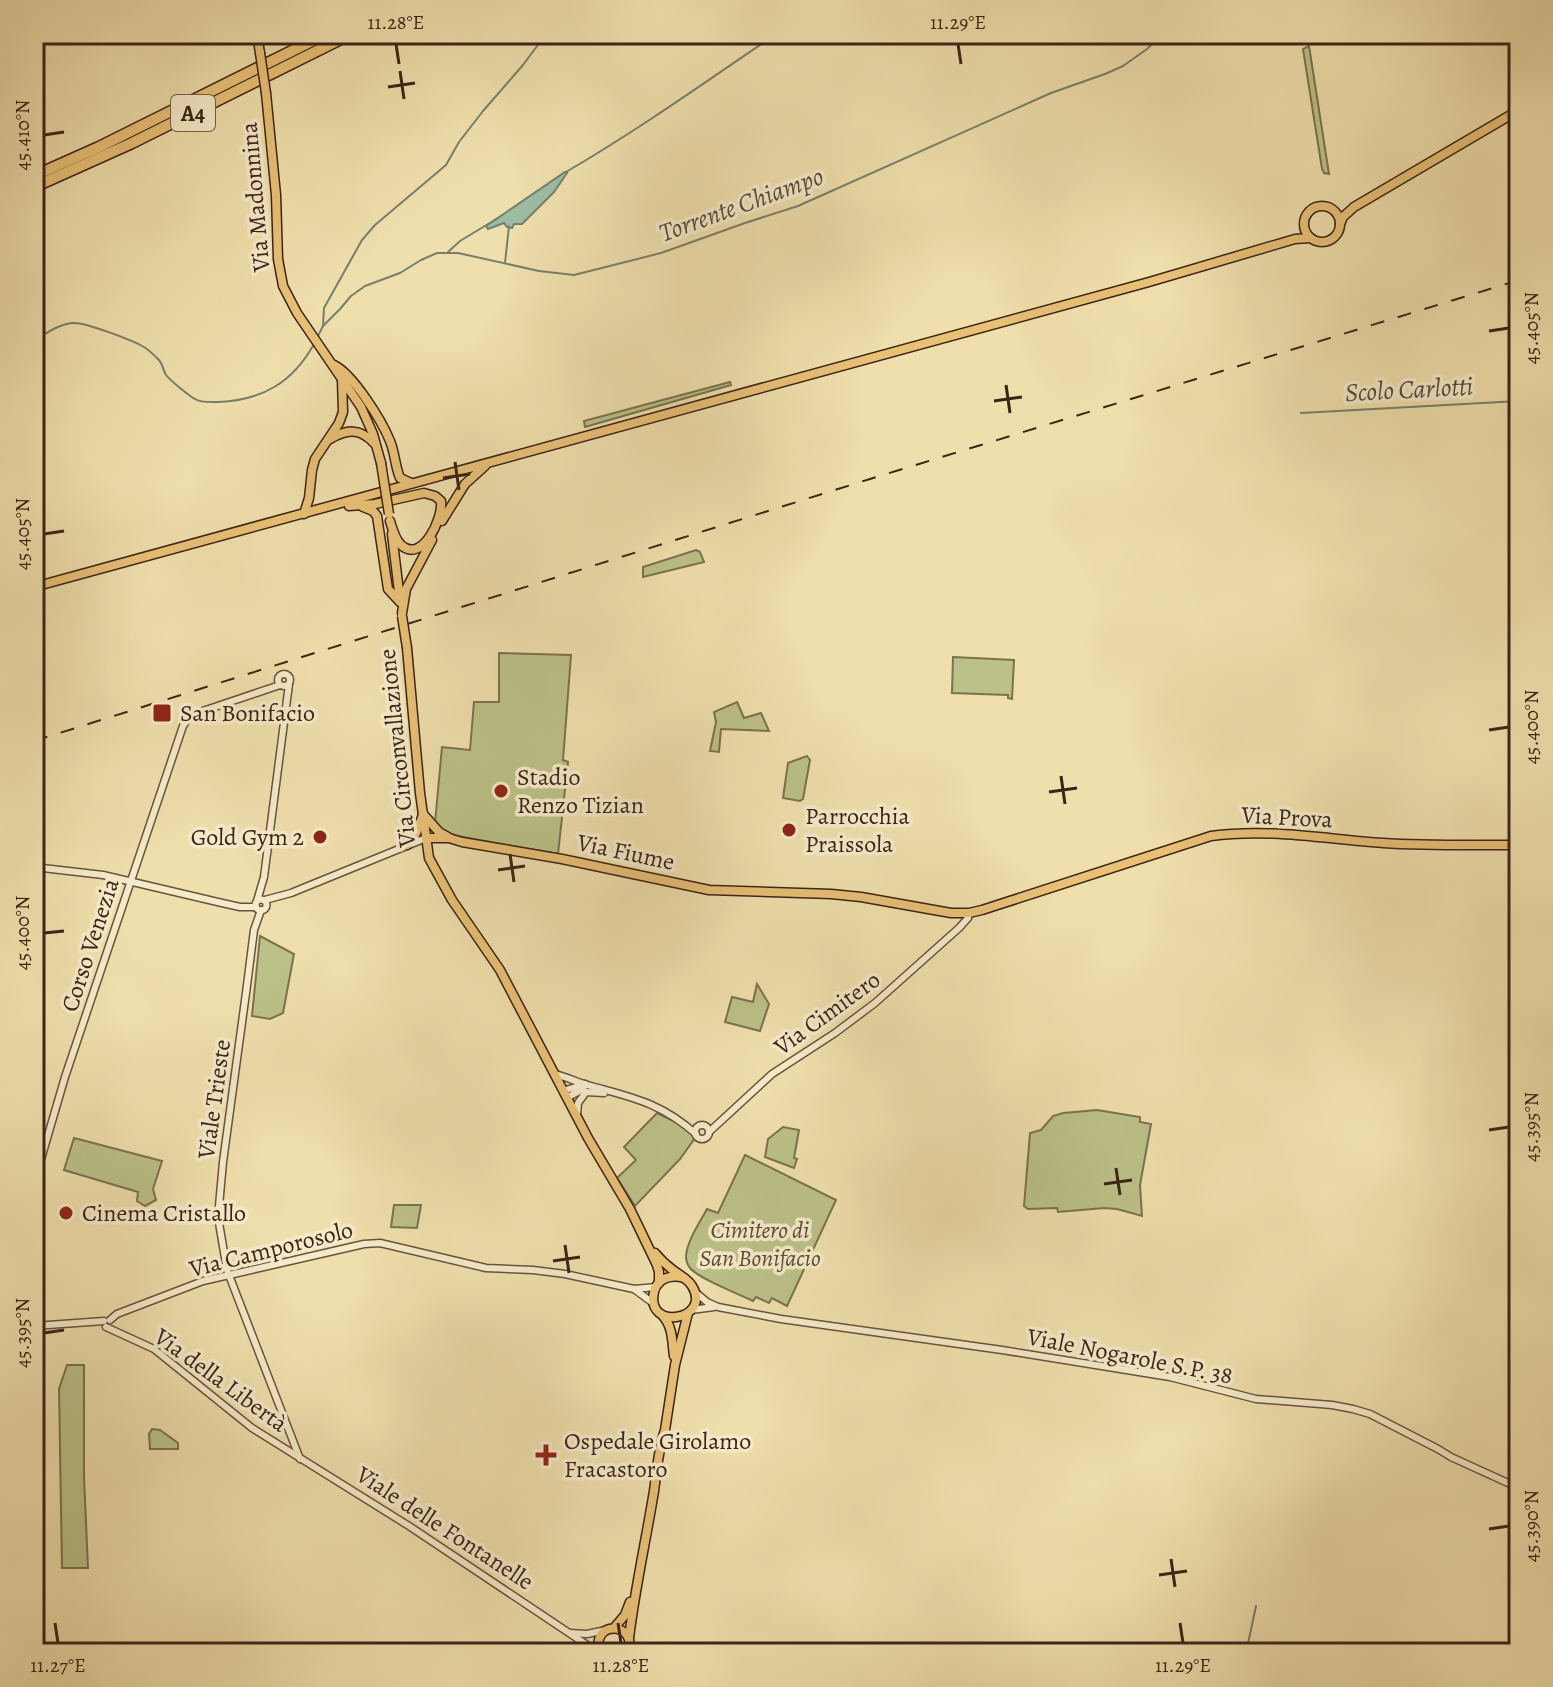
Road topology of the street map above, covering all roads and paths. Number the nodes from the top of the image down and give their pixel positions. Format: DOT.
graph roads {
  1 [pos="257,34"];
  2 [pos="326,34"];
  3 [pos="351,34"];
  4 [pos="1519,110"];
  5 [pos="34,176"];
  6 [pos="34,187"];
  7 [pos="1354,207"];
  8 [pos="1332,209"];
  9 [pos="1340,224"];
  10 [pos="1304,227"];
  11 [pos="1310,238"];
  12 [pos="1281,244"];
  13 [pos="333,365"];
  14 [pos="342,378"];
  15 [pos="348,387"];
  16 [pos="361,407"];
  17 [pos="343,412"];
  18 [pos="329,439"];
  19 [pos="377,446"];
  20 [pos="489,463"];
  21 [pos="415,483"];
  22 [pos="309,498"];
  23 [pos="354,506"];
  24 [pos="324,508"];
  25 [pos="304,514"];
  26 [pos="389,517"];
  27 [pos="397,570"];
  28 [pos="413,574"];
  29 [pos="34,587"];
  30 [pos="400,602"];
  31 [pos="402,614"];
  32 [pos="187,720"];
  33 [pos="423,814"];
  34 [pos="426,838"];
  35 [pos="449,838"];
  36 [pos="407,845"];
  37 [pos="1519,845"];
  38 [pos="429,858"];
  39 [pos="34,867"];
  40 [pos="130,882"];
  41 [pos="281,896"];
  42 [pos="260,905"];
  43 [pos="236,906"];
  44 [pos="965,913"];
  45 [pos="554,1074"];
  46 [pos="585,1084"];
  47 [pos="615,1092"];
  48 [pos="565,1094"];
  49 [pos="577,1115"];
  50 [pos="685,1123"];
  51 [pos="705,1128"];
  52 [pos="696,1134"];
  53 [pos="34,1183"];
  54 [pos="650,1248"];
  55 [pos="229,1275"];
  56 [pos="684,1278"];
  57 [pos="657,1285"];
  58 [pos="634,1289"];
  59 [pos="695,1292"];
  60 [pos="655,1304"];
  61 [pos="718,1307"];
  62 [pos="690,1312"];
  63 [pos="663,1315"];
  64 [pos="106,1324"];
  65 [pos="34,1326"];
  66 [pos="675,1365"];
  67 [pos="289,1431"];
  68 [pos="287,1441"];
  69 [pos="279,1444"];
  70 [pos="288,1450"];
  71 [pos="300,1459"];
  72 [pos="1519,1488"];
  73 [pos="636,1586"];
  74 [pos="610,1629"];
  75 [pos="568,1632"];
  76 [pos="630,1648"];
  77 [pos="599,1653"];
  1 -- 13 [label="main road, Via Madonnina, bridge"];
  2 -- 5 [label="highway, A4"];
  3 -- 6 [label="highway, A4"];
  4 -- 7 [label="main road"];
  7 -- 8 [label="main road"];
  7 -- 9 [label="main road"];
  8 -- 9 [label="main road"];
  8 -- 10 [label="main road"];
  9 -- 11 [label="main road"];
  10 -- 11 [label="main road"];
  10 -- 12 [label="main road"];
  11 -- 12 [label="main road"];
  12 -- 20 [label="main road"];
  13 -- 14 [label="main road, Via Madonnina"];
  13 -- 21 [label="main road"];
  14 -- 15 [label="main road, Via Madonnina"];
  14 -- 17 [label="main road"];
  15 -- 16 [label="main road, Via Circonvallazione"];
  16 -- 17 [label="main road"];
  16 -- 19 [label="main road, Via Circonvallazione"];
  17 -- 18 [label="main road"];
  18 -- 19 [label="main road"];
  18 -- 22 [label="main road"];
  19 -- 26 [label="main road, Via Circonvallazione, bridge"];
  20 -- 21 [label="main road"];
  20 -- 28 [label="main road"];
  21 -- 24 [label="main road"];
  22 -- 24 [label="main road"];
  22 -- 25 [label="main road"];
  23 -- 24 [label="main road"];
  23 -- 26 [label="main road"];
  23 -- 30 [label="main road"];
  24 -- 25 [label="main road"];
  25 -- 29 [label="main road"];
  26 -- 27 [label="main road, Via Circonvallazione"];
  27 -- 28 [label="main road"];
  27 -- 30 [label="main road, Via Circonvallazione"];
  28 -- 31 [label="main road"];
  30 -- 31 [label="main road, Via Circonvallazione"];
  31 -- 33 [label="main road, Via Circonvallazione, bridge"];
  32 -- 40 [label="street, Corso Venezia"];
  32 -- 42 [label="street, Viale Trieste"];
  33 -- 34 [label="main road, Via Circonvallazione"];
  33 -- 35 [label="main road"];
  33 -- 36 [label="main road"];
  34 -- 35 [label="main road, Via Fiume"];
  34 -- 36 [label="street, Via Fiume"];
  34 -- 38 [label="main road, Via Circonvallazione"];
  35 -- 38 [label="main road"];
  35 -- 44 [label="main road, Via Fiume"];
  36 -- 38 [label="main road"];
  36 -- 41 [label="street, Via Fiume"];
  37 -- 44 [label="main road, Via Prova"];
  38 -- 45 [label="main road, Via Circonvallazione"];
  39 -- 40 [label="street"];
  40 -- 43 [label="street"];
  40 -- 53 [label="street, Corso Venezia"];
  41 -- 42 [label="street, Via Fiume"];
  41 -- 42 [label="street"];
  42 -- 43 [label="street"];
  42 -- 43 [label="street"];
  42 -- 55 [label="street, Viale Trieste"];
  44 -- 51 [label="street, Via Cimitero"];
  45 -- 46 [label="street"];
  45 -- 48 [label="main road, Via Circonvallazione"];
  46 -- 47 [label="street"];
  46 -- 48 [label="street"];
  47 -- 49 [label="street"];
  47 -- 50 [label="street"];
  48 -- 49 [label="main road, Via Circonvallazione"];
  49 -- 54 [label="main road, Via Circonvallazione"];
  50 -- 51 [label="street"];
  50 -- 52 [label="street"];
  51 -- 52 [label="street"];
  51 -- 52 [label="street"];
  54 -- 56 [label="main road, Via Circonvallazione"];
  54 -- 57 [label="main road, Via Circonvallazione"];
  55 -- 58 [label="street, Via Camporosolo"];
  55 -- 64 [label="street, Via Camporosolo"];
  55 -- 67 [label="street, Viale Trieste"];
  56 -- 57 [label="main road"];
  56 -- 59 [label="main road"];
  57 -- 58 [label="street, Via Camporosolo"];
  57 -- 60 [label="main road"];
  58 -- 60 [label="street, Via Camporosolo"];
  59 -- 61 [label="street"];
  59 -- 62 [label="main road"];
  60 -- 63 [label="main road"];
  61 -- 62 [label="street"];
  61 -- 72 [label="street, Viale Nogarole S.P. 38"];
  62 -- 63 [label="main road"];
  62 -- 66 [label="main road"];
  63 -- 66 [label="main road"];
  64 -- 65 [label="street, Via Camporosolo"];
  64 -- 69 [label="street, Via della Libertà"];
  66 -- 73 [label="main road"];
  67 -- 68 [label="street"];
  67 -- 71 [label="street, Viale Trieste"];
  68 -- 69 [label="street"];
  68 -- 70 [label="street"];
  69 -- 70 [label="street, Via della Libertà"];
  70 -- 71 [label="street, Via della Libertà"];
  71 -- 75 [label="street, Viale delle Fontanelle"];
  73 -- 74 [label="main road"];
  73 -- 76 [label="main road"];
  74 -- 75 [label="street"];
  74 -- 76 [label="main road"];
  74 -- 77 [label="main road"];
  75 -- 77 [label="street, Viale delle Fontanelle"];
}
